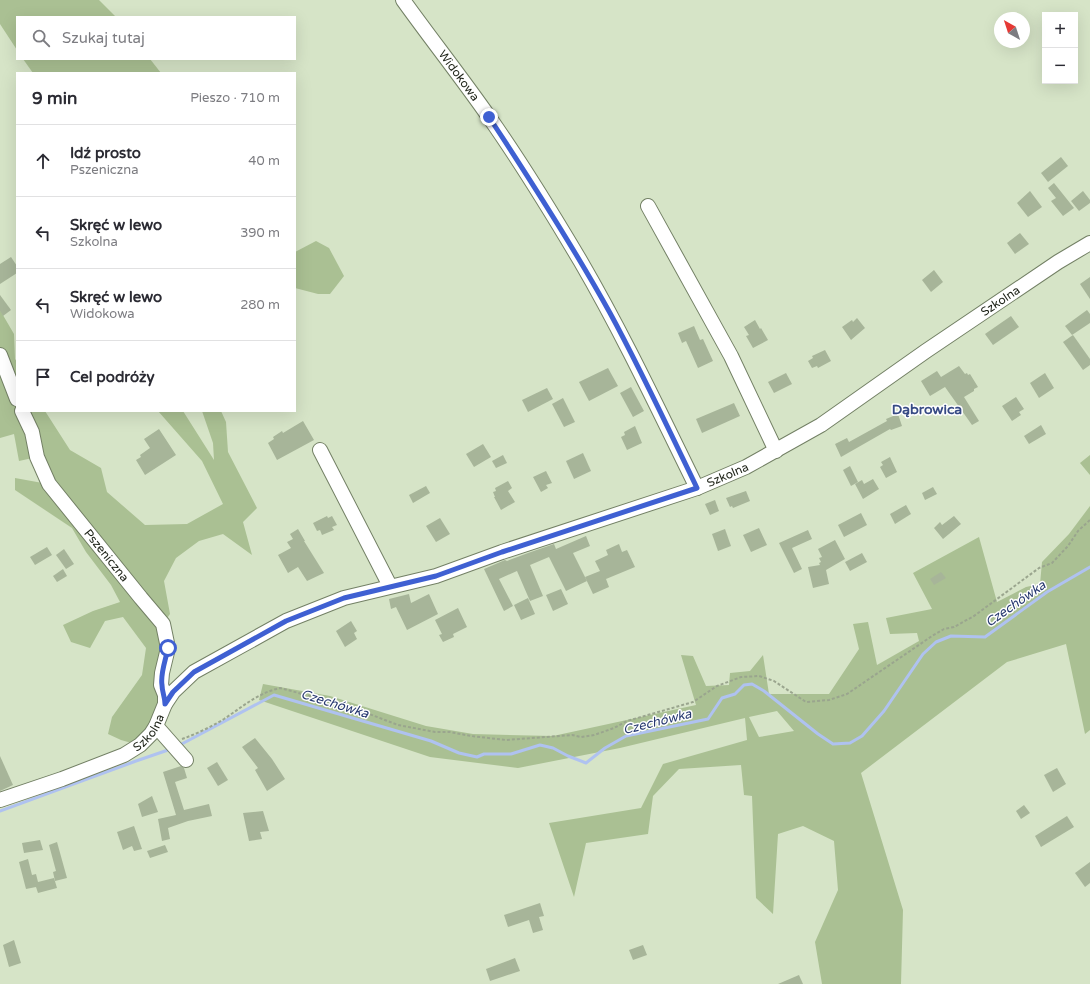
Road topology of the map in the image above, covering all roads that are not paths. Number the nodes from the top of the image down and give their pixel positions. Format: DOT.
graph roads {
  1 [pos="403,0"];
  2 [pos="648,206"];
  3 [pos="1090,243"];
  4 [pos="0,355"];
  5 [pos="16,396"];
  6 [pos="22,412"];
  7 [pos="320,450"];
  8 [pos="776,451"];
  9 [pos="697,488"];
  10 [pos="390,586"];
  11 [pos="165,704"];
  12 [pos="156,726"];
  13 [pos="186,760"];
  14 [pos="0,800"];
  1 -- 9 [label="street, Widokowa"];
  2 -- 8 [label="street"];
  3 -- 8 [label="street, Szkolna"];
  4 -- 5 [label="street"];
  6 -- 11 [label="street, Pszeniczna"];
  7 -- 10 [label="street"];
  8 -- 9 [label="street, Szkolna"];
  9 -- 10 [label="street, Szkolna"];
  10 -- 11 [label="street, Szkolna"];
  11 -- 12 [label="street, Szkolna"];
  12 -- 13 [label="street"];
  12 -- 14 [label="street, Szkolna"];
}
